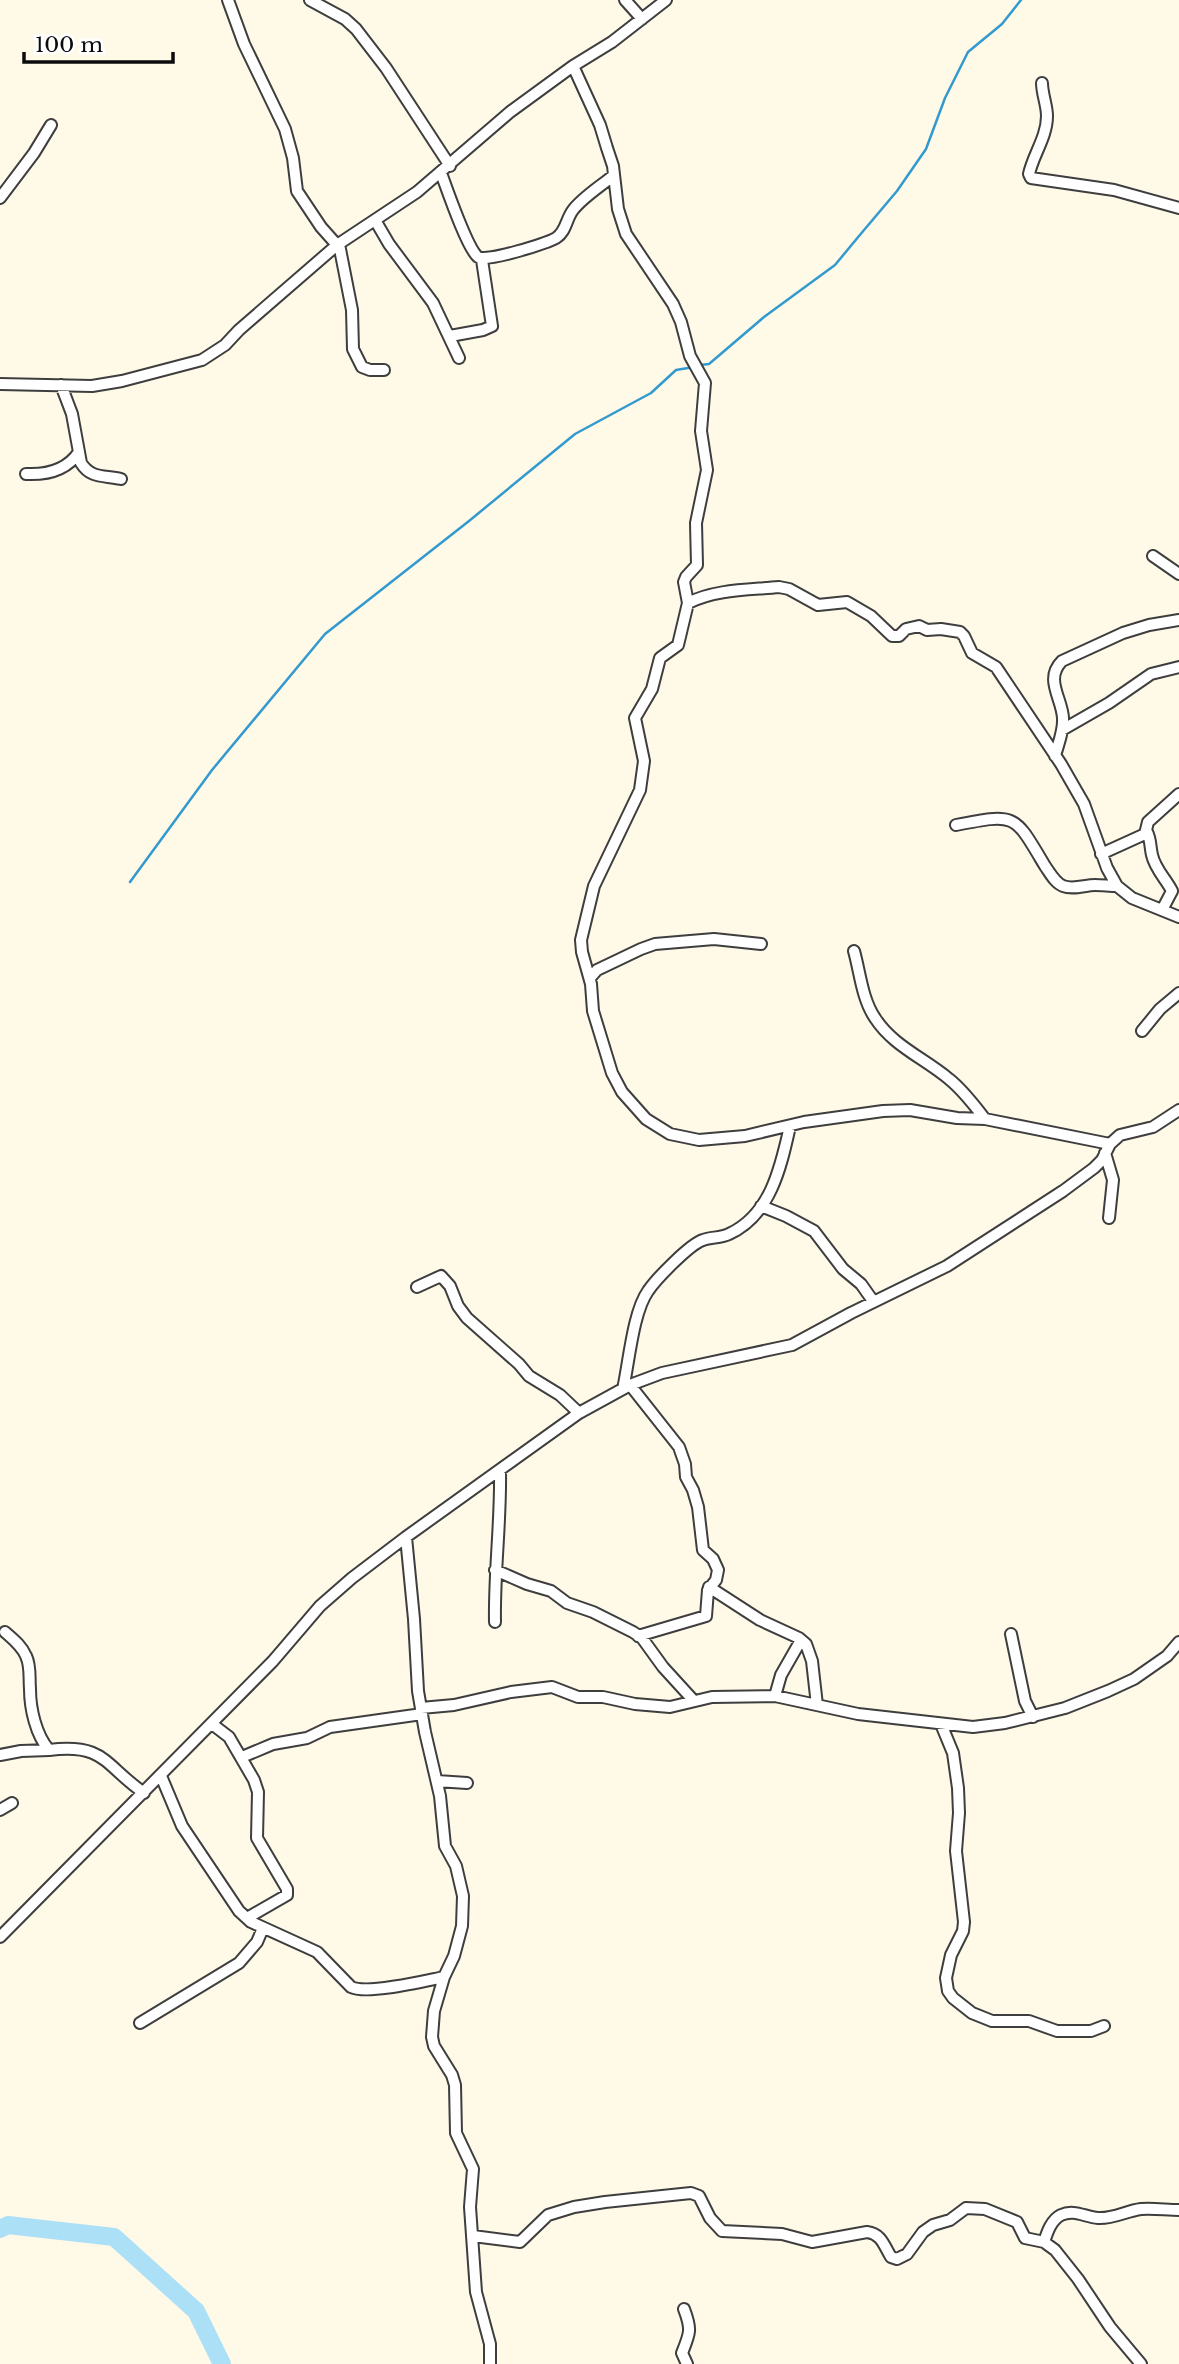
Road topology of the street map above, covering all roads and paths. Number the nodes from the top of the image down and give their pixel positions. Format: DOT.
graph roads {
  1 [pos="228,0"];
  2 [pos="310,0"];
  3 [pos="625,0"];
  4 [pos="666,0"];
  5 [pos="642,19"];
  6 [pos="573,66"];
  7 [pos="1042,83"];
  8 [pos="51,125"];
  9 [pos="445,169"];
  10 [pos="614,175"];
  11 [pos="0,198"];
  12 [pos="1179,208"];
  13 [pos="375,220"];
  14 [pos="338,244"];
  15 [pos="482,260"];
  16 [pos="450,336"];
  17 [pos="459,358"];
  18 [pos="384,370"];
  19 [pos="0,384"];
  20 [pos="61,385"];
  21 [pos="79,452"];
  22 [pos="26,474"];
  23 [pos="121,478"];
  24 [pos="1153,556"];
  25 [pos="1179,574"];
  26 [pos="688,603"];
  27 [pos="1179,620"];
  28 [pos="1179,667"];
  29 [pos="1062,730"];
  30 [pos="1055,756"];
  31 [pos="1179,794"];
  32 [pos="956,825"];
  33 [pos="1147,832"];
  34 [pos="1101,854"];
  35 [pos="1117,886"];
  36 [pos="1162,910"];
  37 [pos="1179,917"];
  38 [pos="761,944"];
  39 [pos="854,951"];
  40 [pos="590,978"];
  41 [pos="1179,993"];
  42 [pos="1142,1031"];
  43 [pos="1179,1110"];
  44 [pos="985,1119"];
  45 [pos="790,1126"];
  46 [pos="1107,1149"];
  47 [pos="761,1206"];
  48 [pos="1109,1218"];
  49 [pos="417,1287"];
  50 [pos="873,1301"];
  51 [pos="626,1387"];
  52 [pos="579,1413"];
  53 [pos="500,1471"];
  54 [pos="406,1537"];
  55 [pos="495,1570"];
  56 [pos="709,1587"];
  57 [pos="495,1622"];
  58 [pos="5,1632"];
  59 [pos="1012,1634"];
  60 [pos="638,1636"];
  61 [pos="801,1640"];
  62 [pos="1179,1642"];
  63 [pos="775,1696"];
  64 [pos="694,1701"];
  65 [pos="817,1705"];
  66 [pos="421,1711"];
  67 [pos="1032,1717"];
  68 [pos="212,1724"];
  69 [pos="941,1724"];
  70 [pos="50,1751"];
  71 [pos="0,1755"];
  72 [pos="242,1757"];
  73 [pos="161,1776"];
  74 [pos="437,1781"];
  75 [pos="467,1783"];
  76 [pos="144,1793"];
  77 [pos="12,1803"];
  78 [pos="0,1810"];
  79 [pos="247,1918"];
  80 [pos="263,1928"];
  81 [pos="0,1937"];
  82 [pos="444,1977"];
  83 [pos="140,2023"];
  84 [pos="1104,2026"];
  85 [pos="1179,2210"];
  86 [pos="473,2235"];
  87 [pos="1044,2242"];
  88 [pos="684,2309"];
  89 [pos="490,2364"];
  90 [pos="687,2364"];
  91 [pos="1142,2364"];
  1 -- 14 [label="street"];
  2 -- 9 [label="street"];
  3 -- 5 [label="street"];
  4 -- 5 [label="street"];
  5 -- 6 [label="street"];
  6 -- 9 [label="street"];
  6 -- 10 [label="street"];
  7 -- 12 [label="street"];
  8 -- 11 [label="street"];
  9 -- 13 [label="street"];
  9 -- 15 [label="street"];
  10 -- 15 [label="street"];
  10 -- 26 [label="street"];
  13 -- 14 [label="street"];
  13 -- 16 [label="street"];
  14 -- 18 [label="street"];
  14 -- 20 [label="street"];
  15 -- 16 [label="street"];
  16 -- 17 [label="street"];
  19 -- 20 [label="street"];
  20 -- 21 [label="street"];
  21 -- 22 [label="street"];
  21 -- 23 [label="street"];
  24 -- 25 [label="street"];
  26 -- 30 [label="street"];
  26 -- 40 [label="street"];
  27 -- 29 [label="street"];
  28 -- 29 [label="street"];
  29 -- 30 [label="street"];
  30 -- 34 [label="street"];
  31 -- 33 [label="street"];
  32 -- 35 [label="street"];
  33 -- 34 [label="street"];
  33 -- 36 [label="street"];
  34 -- 35 [label="street"];
  35 -- 36 [label="street"];
  36 -- 37 [label="street"];
  38 -- 40 [label="street"];
  39 -- 44 [label="street"];
  40 -- 45 [label="street"];
  41 -- 42 [label="street"];
  43 -- 46 [label="street"];
  44 -- 45 [label="street"];
  44 -- 46 [label="street"];
  45 -- 47 [label="street"];
  46 -- 48 [label="street"];
  46 -- 50 [label="street"];
  47 -- 50 [label="street"];
  47 -- 51 [label="street"];
  49 -- 52 [label="street"];
  50 -- 51 [label="street"];
  51 -- 52 [label="street"];
  51 -- 56 [label="street"];
  52 -- 53 [label="street"];
  53 -- 54 [label="street"];
  53 -- 55 [label="street"];
  54 -- 66 [label="street"];
  54 -- 68 [label="street"];
  55 -- 57 [label="street"];
  55 -- 60 [label="street"];
  56 -- 60 [label="street"];
  56 -- 61 [label="street"];
  58 -- 70 [label="street"];
  59 -- 67 [label="street"];
  60 -- 64 [label="street"];
  61 -- 63 [label="street"];
  61 -- 65 [label="street"];
  62 -- 67 [label="street"];
  63 -- 64 [label="street"];
  63 -- 65 [label="street"];
  64 -- 66 [label="street"];
  65 -- 69 [label="street"];
  66 -- 72 [label="street"];
  66 -- 74 [label="street"];
  67 -- 69 [label="street"];
  68 -- 72 [label="street"];
  68 -- 73 [label="street"];
  69 -- 84 [label="street"];
  70 -- 71 [label="street"];
  70 -- 76 [label="street"];
  72 -- 79 [label="street"];
  73 -- 76 [label="street"];
  73 -- 79 [label="street"];
  74 -- 75 [label="street"];
  74 -- 82 [label="street"];
  76 -- 81 [label="street"];
  77 -- 78 [label="street"];
  79 -- 80 [label="street"];
  80 -- 82 [label="street"];
  80 -- 83 [label="street"];
  82 -- 86 [label="street"];
  85 -- 87 [label="street"];
  86 -- 87 [label="street"];
  86 -- 89 [label="street"];
  87 -- 91 [label="street"];
  88 -- 90 [label="street"];
}
